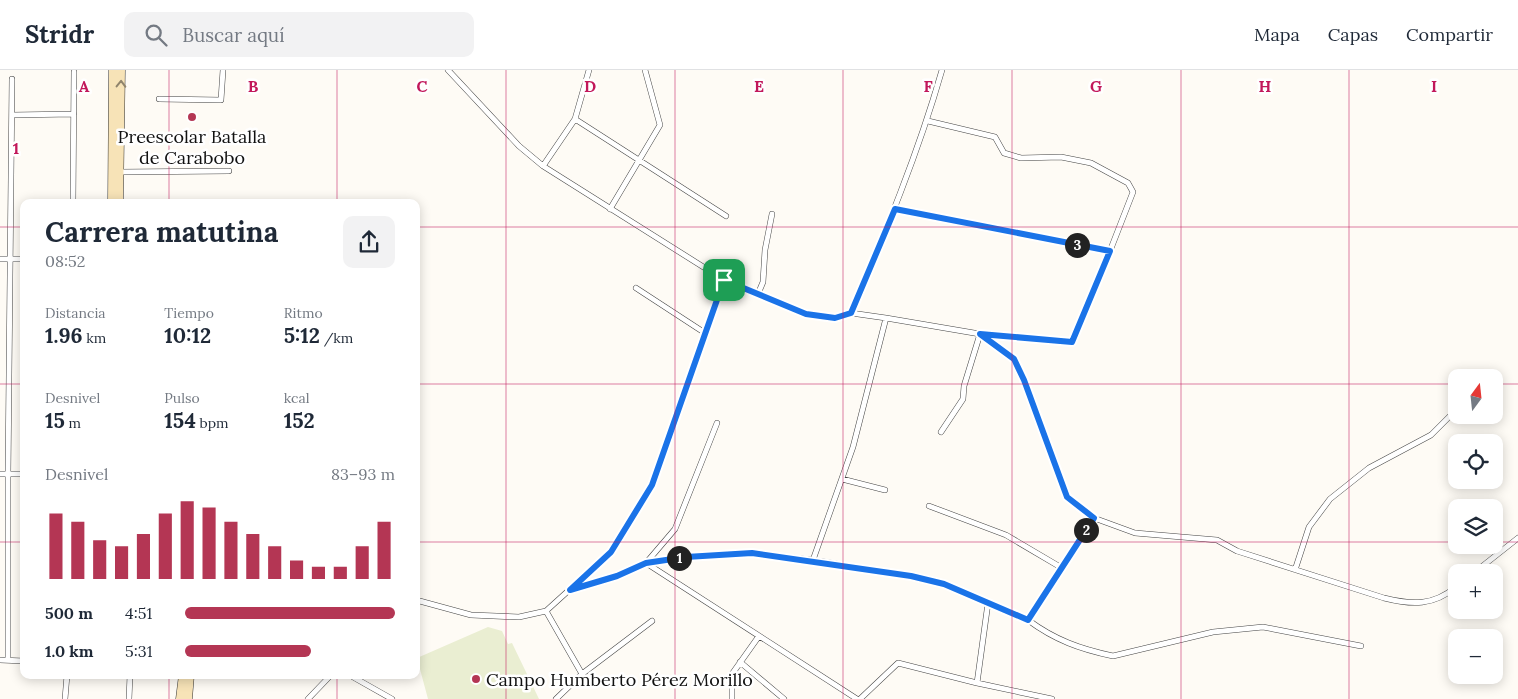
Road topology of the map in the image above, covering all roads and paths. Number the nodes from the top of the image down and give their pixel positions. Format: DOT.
graph roads {
  1 [pos="113,70"];
  2 [pos="121,70"];
  3 [pos="223,70"];
  4 [pos="448,70"];
  5 [pos="588,70"];
  6 [pos="645,70"];
  7 [pos="942,70"];
  8 [pos="74,72"];
  9 [pos="12,79"];
  10 [pos="159,99"];
  11 [pos="74,114"];
  12 [pos="12,115"];
  13 [pos="575,119"];
  14 [pos="928,121"];
  15 [pos="640,159"];
  16 [pos="543,166"];
  17 [pos="230,171"];
  18 [pos="120,172"];
  19 [pos="73,199"];
  20 [pos="112,199"];
  21 [pos="119,199"];
  22 [pos="610,209"];
  23 [pos="895,209"];
  24 [pos="772,214"];
  25 [pos="726,216"];
  26 [pos="1110,251"];
  27 [pos="0,259"];
  28 [pos="9,259"];
  29 [pos="20,259"];
  30 [pos="724,280"];
  31 [pos="636,288"];
  32 [pos="758,294"];
  33 [pos="851,313"];
  34 [pos="886,318"];
  35 [pos="704,333"];
  36 [pos="980,334"];
  37 [pos="1448,418"];
  38 [pos="717,423"];
  39 [pos="941,432"];
  40 [pos="0,474"];
  41 [pos="8,474"];
  42 [pos="20,474"];
  43 [pos="842,479"];
  44 [pos="885,490"];
  45 [pos="929,506"];
  46 [pos="1094,518"];
  47 [pos="1518,538"];
  48 [pos="813,560"];
  49 [pos="646,563"];
  50 [pos="1485,564"];
  51 [pos="1062,568"];
  52 [pos="1295,570"];
  53 [pos="570,590"];
  54 [pos="1448,592"];
  55 [pos="420,601"];
  56 [pos="988,603"];
  57 [pos="546,611"];
  58 [pos="1028,620"];
  59 [pos="652,621"];
  60 [pos="759,636"];
  61 [pos="1361,646"];
  62 [pos="0,660"];
  63 [pos="8,660"];
  64 [pos="20,661"];
  65 [pos="740,662"];
  66 [pos="582,674"];
  67 [pos="67,679"];
  68 [pos="130,679"];
  69 [pos="182,679"];
  70 [pos="190,679"];
  71 [pos="327,679"];
  72 [pos="359,679"];
  73 [pos="977,683"];
  74 [pos="66,699"];
  75 [pos="129,699"];
  76 [pos="180,699"];
  77 [pos="188,699"];
  78 [pos="308,699"];
  79 [pos="392,699"];
  80 [pos="556,699"];
  81 [pos="732,699"];
  82 [pos="784,699"];
  83 [pos="858,699"];
  84 [pos="1052,699"];
  1 -- 20 [label="main road"];
  18 -- 2 [label="main road, one-way"];
  3 -- 10 [label="street"];
  4 -- 16 [label="street"];
  5 -- 13 [label="street"];
  6 -- 15 [label="street"];
  7 -- 14 [label="street"];
  8 -- 11 [label="street"];
  9 -- 12 [label="street"];
  11 -- 12 [label="street"];
  11 -- 19 [label="street"];
  12 -- 28 [label="street"];
  13 -- 15 [label="street"];
  13 -- 16 [label="street"];
  14 -- 23 [label="street"];
  14 -- 26 [label="street"];
  15 -- 22 [label="street"];
  15 -- 25 [label="street"];
  16 -- 22 [label="street"];
  17 -- 18 [label="street"];
  18 -- 21 [label="main road"];
  22 -- 30 [label="street"];
  23 -- 26 [label="street"];
  23 -- 33 [label="street"];
  24 -- 32 [label="street"];
  26 -- 36 [label="street"];
  27 -- 28 [label="street"];
  28 -- 29 [label="street"];
  28 -- 41 [label="street"];
  30 -- 32 [label="street"];
  30 -- 35 [label="street"];
  31 -- 35 [label="street"];
  32 -- 33 [label="street"];
  33 -- 34 [label="street"];
  34 -- 36 [label="street"];
  34 -- 43 [label="street"];
  35 -- 53 [label="street"];
  36 -- 39 [label="street"];
  36 -- 46 [label="street"];
  37 -- 52 [label="street"];
  38 -- 49 [label="street"];
  40 -- 41 [label="street"];
  41 -- 42 [label="street"];
  41 -- 63 [label="street"];
  43 -- 44 [label="street"];
  43 -- 48 [label="street"];
  45 -- 51 [label="street"];
  46 -- 51 [label="street"];
  46 -- 52 [label="street"];
  47 -- 50 [label="street"];
  48 -- 49 [label="street"];
  48 -- 56 [label="street"];
  49 -- 53 [label="street"];
  49 -- 60 [label="street"];
  51 -- 58 [label="street"];
  52 -- 54 [label="street"];
  53 -- 57 [label="street"];
  55 -- 57 [label="street"];
  56 -- 58 [label="street"];
  56 -- 73 [label="street"];
  57 -- 66 [label="street"];
  58 -- 61 [label="street"];
  59 -- 66 [label="street"];
  60 -- 65 [label="street"];
  60 -- 83 [label="street"];
  62 -- 63 [label="street"];
  63 -- 64 [label="street"];
  65 -- 81 [label="street"];
  65 -- 82 [label="street"];
  66 -- 80 [label="street"];
  67 -- 74 [label="street"];
  68 -- 75 [label="street"];
  69 -- 76 [label="main road"];
  70 -- 77 [label="main road"];
  71 -- 78 [label="street"];
  72 -- 79 [label="street"];
  73 -- 83 [label="street"];
  73 -- 84 [label="street"];
}
